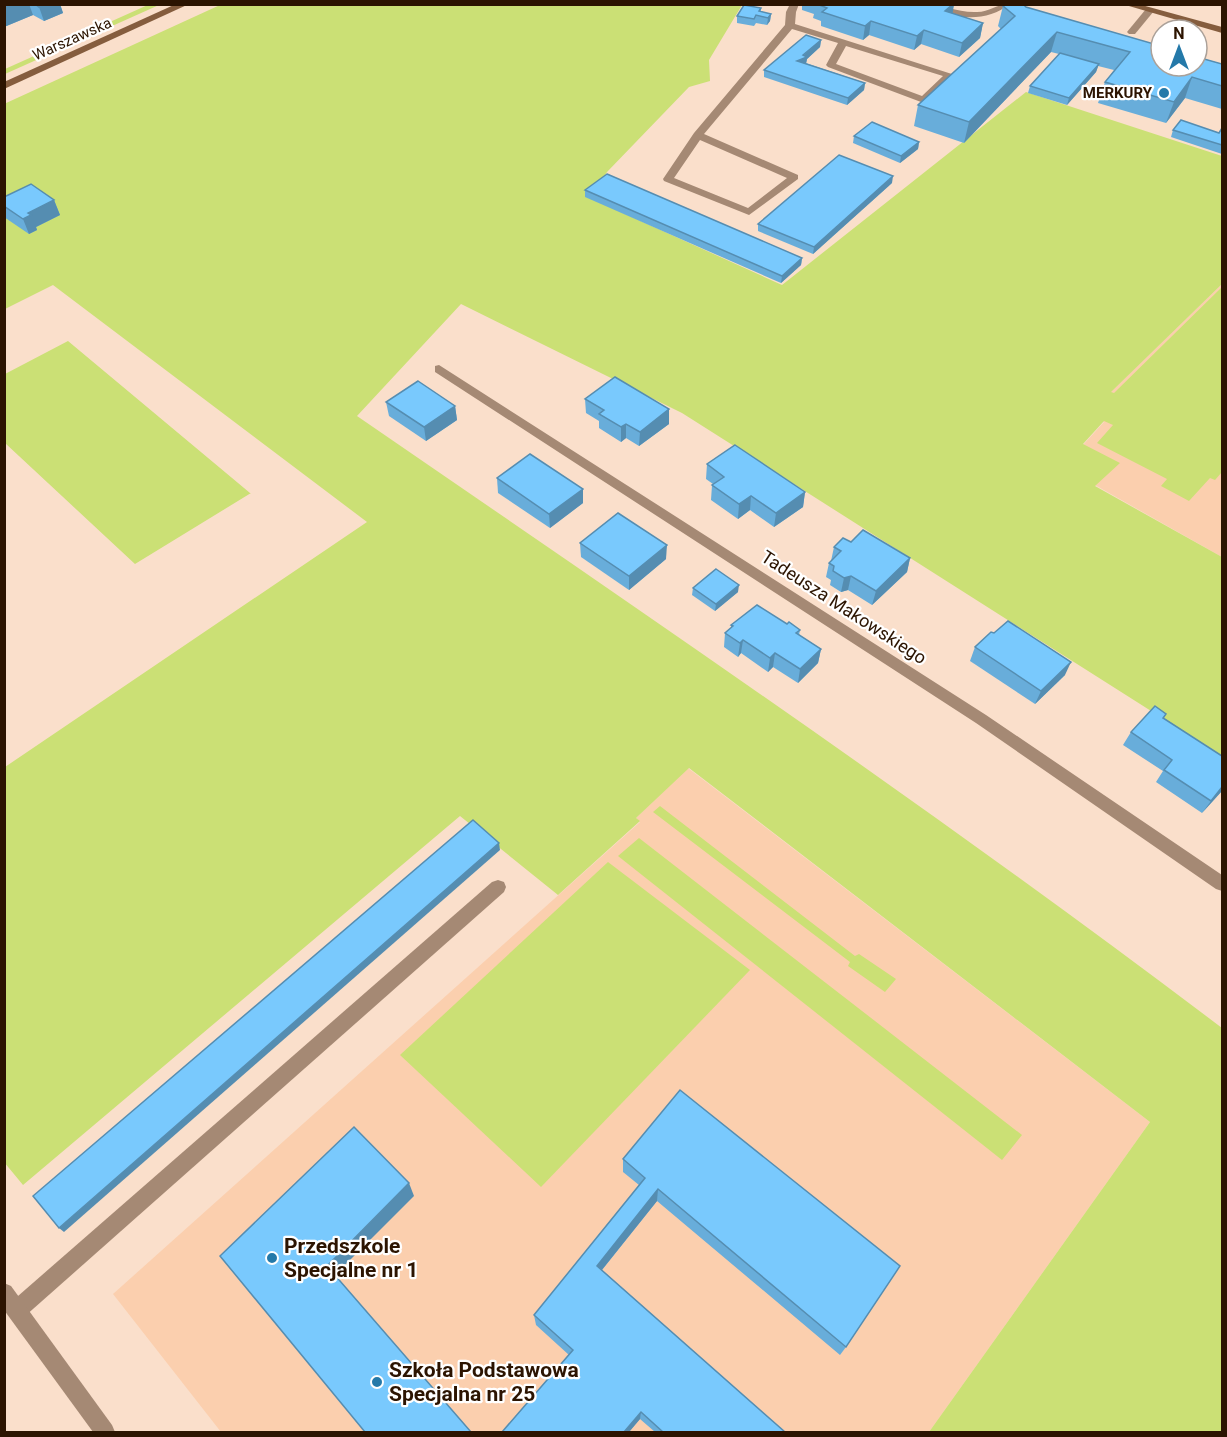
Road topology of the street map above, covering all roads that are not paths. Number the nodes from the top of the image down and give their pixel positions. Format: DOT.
graph roads {
  1 [pos="185,4"];
  2 [pos="795,4"];
  3 [pos="928,4"];
  4 [pos="1006,4"];
  5 [pos="1126,4"];
  6 [pos="1019,8"];
  7 [pos="1149,11"];
  8 [pos="790,25"];
  9 [pos="1222,30"];
  10 [pos="1132,32"];
  11 [pos="844,41"];
  12 [pos="4,86"];
  13 [pos="698,135"];
  14 [pos="439,369"];
  15 [pos="1222,884"];
  16 [pos="498,887"];
  17 [pos="4,1293"];
  18 [pos="17,1310"];
  19 [pos="105,1432"];
  1 -- 12 [label="street, Warszawska"];
  2 -- 8 [label="street"];
  3 -- 4 [label="street"];
  4 -- 6 [label="street"];
  5 -- 7 [label="street"];
  7 -- 9 [label="street"];
  7 -- 10 [label="street"];
  8 -- 11 [label="street"];
  8 -- 13 [label="street"];
  11 -- 11 [label="street"];
  13 -- 13 [label="street"];
  14 -- 15 [label="street, Tadeusza Makowskiego"];
  16 -- 18 [label="street"];
  17 -- 18 [label="street"];
  18 -- 19 [label="street"];
}
